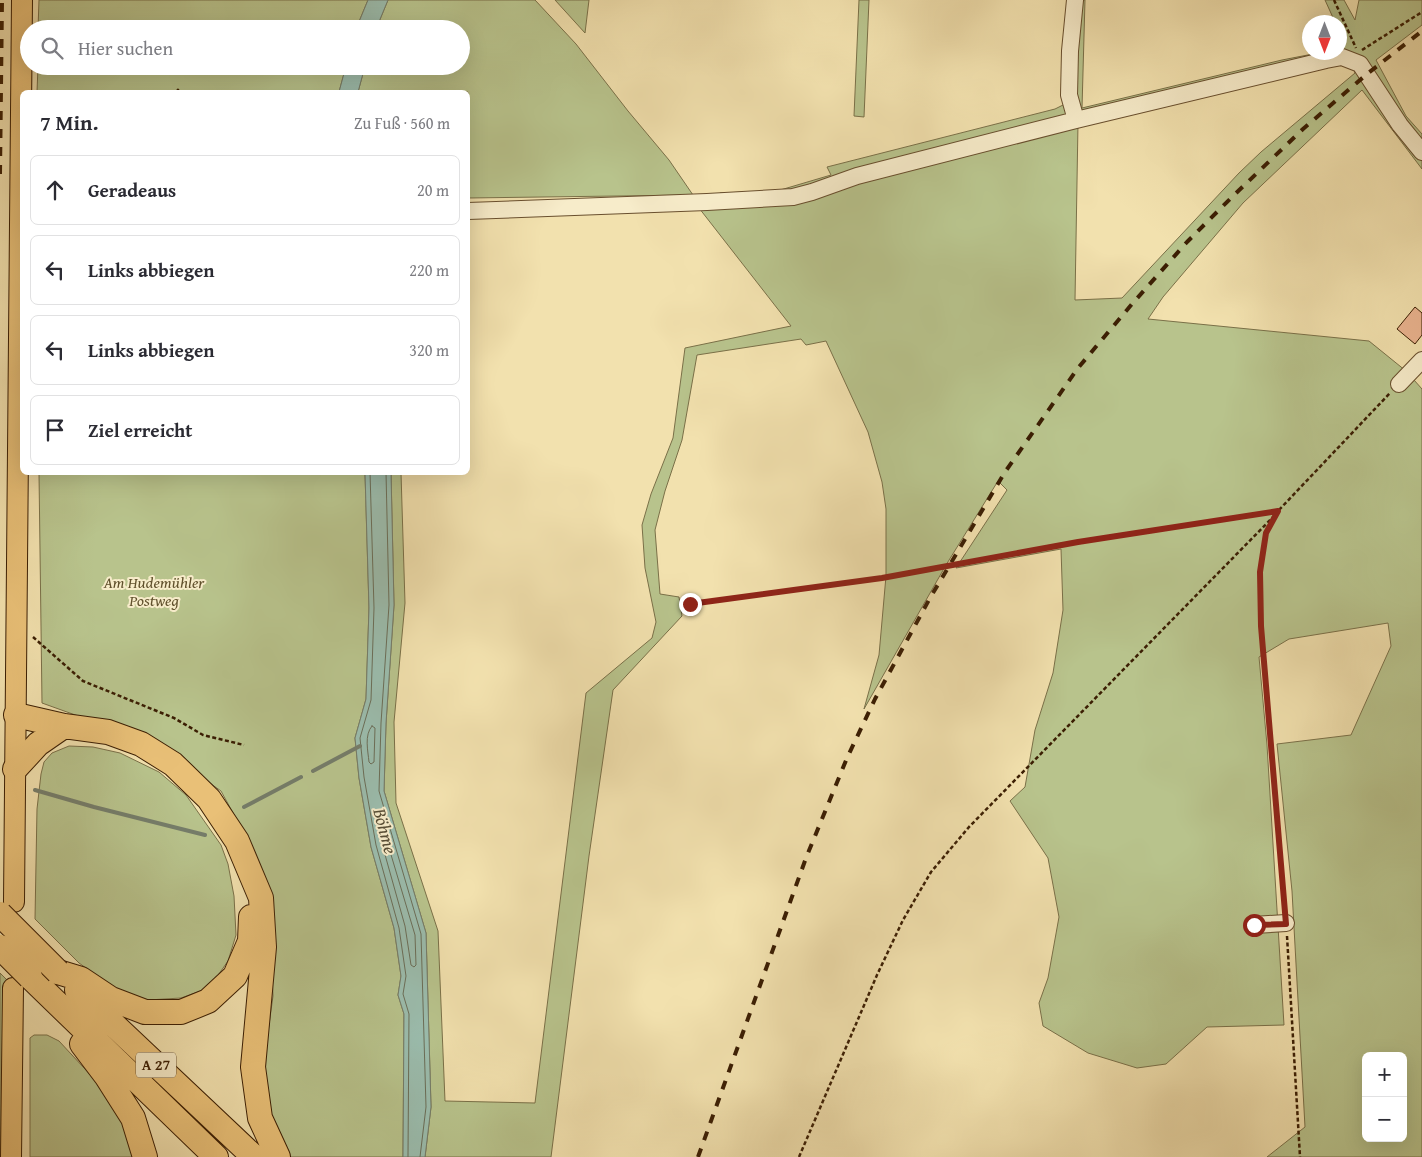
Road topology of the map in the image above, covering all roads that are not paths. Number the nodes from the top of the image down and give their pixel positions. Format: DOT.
graph roads {
  1 [pos="22,0"];
  2 [pos="1075,0"];
  3 [pos="22,20"];
  4 [pos="22,75"];
  5 [pos="22,90"];
  6 [pos="1076,120"];
  7 [pos="1422,152"];
  8 [pos="470,211"];
  9 [pos="20,343"];
  10 [pos="1422,360"];
  11 [pos="1399,384"];
  12 [pos="16,722"];
  13 [pos="64,726"];
  14 [pos="16,770"];
  15 [pos="250,874"];
  16 [pos="7,908"];
  17 [pos="1286,924"];
  18 [pos="1254,925"];
  19 [pos="0,947"];
  20 [pos="58,972"];
  21 [pos="22,983"];
  22 [pos="11,1157"];
  23 [pos="145,1157"];
  24 [pos="216,1157"];
  25 [pos="254,1157"];
  26 [pos="278,1157"];
  1 -- 3 [label="main road"];
  2 -- 6 [label="street"];
  4 -- 5 [label="main road"];
  6 -- 7 [label="street"];
  6 -- 8 [label="street"];
  9 -- 12 [label="main road"];
  10 -- 11 [label="street"];
  12 -- 13 [label="highway"];
  12 -- 14 [label="main road"];
  13 -- 14 [label="highway"];
  13 -- 15 [label="highway"];
  14 -- 16 [label="main road"];
  15 -- 20 [label="highway"];
  15 -- 26 [label="highway"];
  16 -- 20 [label="highway, A 27, bridge"];
  17 -- 18 [label="street"];
  19 -- 21 [label="highway, A 27, bridge"];
  20 -- 25 [label="highway, A 27"];
  21 -- 22 [label="main road"];
  21 -- 23 [label="highway"];
  21 -- 24 [label="highway, A 27"];
}
